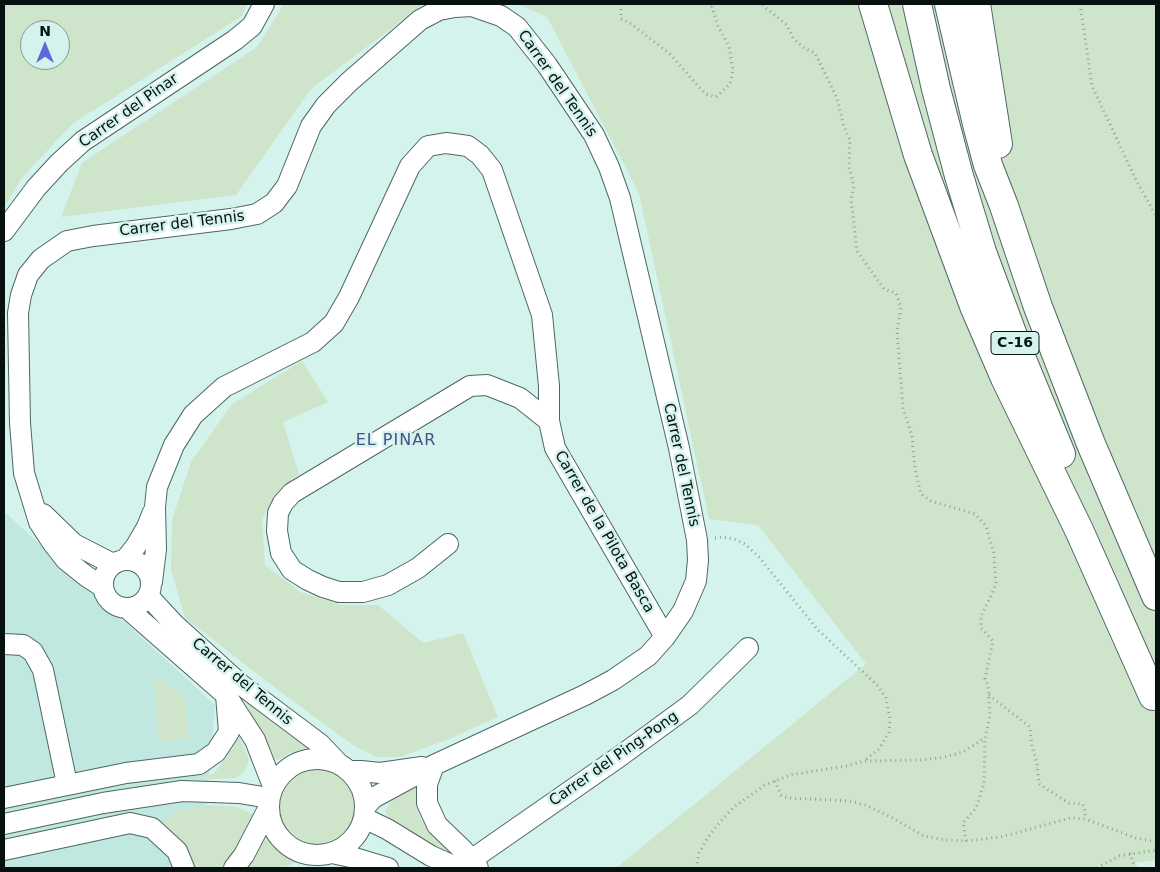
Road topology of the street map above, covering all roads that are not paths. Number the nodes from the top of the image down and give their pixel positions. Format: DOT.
graph roads {
  1 [pos="264,4"];
  2 [pos="873,4"];
  3 [pos="917,4"];
  4 [pos="949,4"];
  5 [pos="976,4"];
  6 [pos="1004,206"];
  7 [pos="4,231"];
  8 [pos="549,421"];
  9 [pos="12,422"];
  10 [pos="34,507"];
  11 [pos="155,508"];
  12 [pos="448,544"];
  13 [pos="119,562"];
  14 [pos="103,587"];
  15 [pos="150,590"];
  16 [pos="1156,596"];
  17 [pos="128,609"];
  18 [pos="665,637"];
  19 [pos="4,644"];
  20 [pos="748,648"];
  21 [pos="1156,668"];
  22 [pos="226,695"];
  23 [pos="1153,696"];
  24 [pos="434,765"];
  25 [pos="344,768"];
  26 [pos="126,773"];
  27 [pos="68,784"];
  28 [pos="182,792"];
  29 [pos="4,798"];
  30 [pos="270,798"];
  31 [pos="103,803"];
  32 [pos="364,812"];
  33 [pos="4,824"];
  34 [pos="152,828"];
  35 [pos="4,850"];
  36 [pos="332,853"];
  37 [pos="304,862"];
  38 [pos="469,865"];
  39 [pos="184,868"];
  40 [pos="234,868"];
  41 [pos="388,868"];
  1 -- 7 [label="street, Carrer del Pinar"];
  2 -- 23 [label="highway"];
  3 -- 21 [label="highway, C-16"];
  4 -- 6 [label="highway, C-16"];
  5 -- 6 [label="highway"];
  6 -- 16 [label="highway, C-16"];
  8 -- 11 [label="street, Carrer de la Pilota Basca"];
  8 -- 12 [label="street"];
  8 -- 18 [label="street, Carrer de la Pilota Basca"];
  9 -- 10 [label="street, Carrer del Tennis"];
  9 -- 18 [label="street, Carrer del Tennis"];
  10 -- 13 [label="street, Carrer del Tennis"];
  10 -- 14 [label="street, Carrer del Tennis"];
  11 -- 13 [label="street, Carrer de la Pilota Basca"];
  11 -- 15 [label="street, Carrer de la Pilota Basca"];
  13 -- 14 [label="street"];
  13 -- 15 [label="street, Carrer del Tennis"];
  14 -- 17 [label="street, Carrer del Tennis"];
  15 -- 17 [label="street"];
  15 -- 25 [label="street, Carrer del Tennis"];
  17 -- 22 [label="street, Carrer del Tennis"];
  18 -- 24 [label="street, Carrer del Tennis"];
  19 -- 27 [label="street"];
  20 -- 38 [label="street, Carrer del Ping-Pong"];
  22 -- 26 [label="street"];
  22 -- 30 [label="street, Carrer del Tennis"];
  24 -- 25 [label="street, Carrer del Tennis"];
  24 -- 32 [label="street, Carrer del Tennis"];
  24 -- 38 [label="street"];
  25 -- 30 [label="street"];
  25 -- 32 [label="street"];
  26 -- 27 [label="street"];
  26 -- 28 [label="street"];
  27 -- 29 [label="street"];
  28 -- 30 [label="street"];
  28 -- 31 [label="street"];
  30 -- 37 [label="street"];
  30 -- 40 [label="street"];
  31 -- 33 [label="street"];
  31 -- 34 [label="street"];
  32 -- 36 [label="street"];
  32 -- 38 [label="street"];
  34 -- 35 [label="street"];
  34 -- 39 [label="street"];
  36 -- 37 [label="street"];
  36 -- 41 [label="street"];
}
